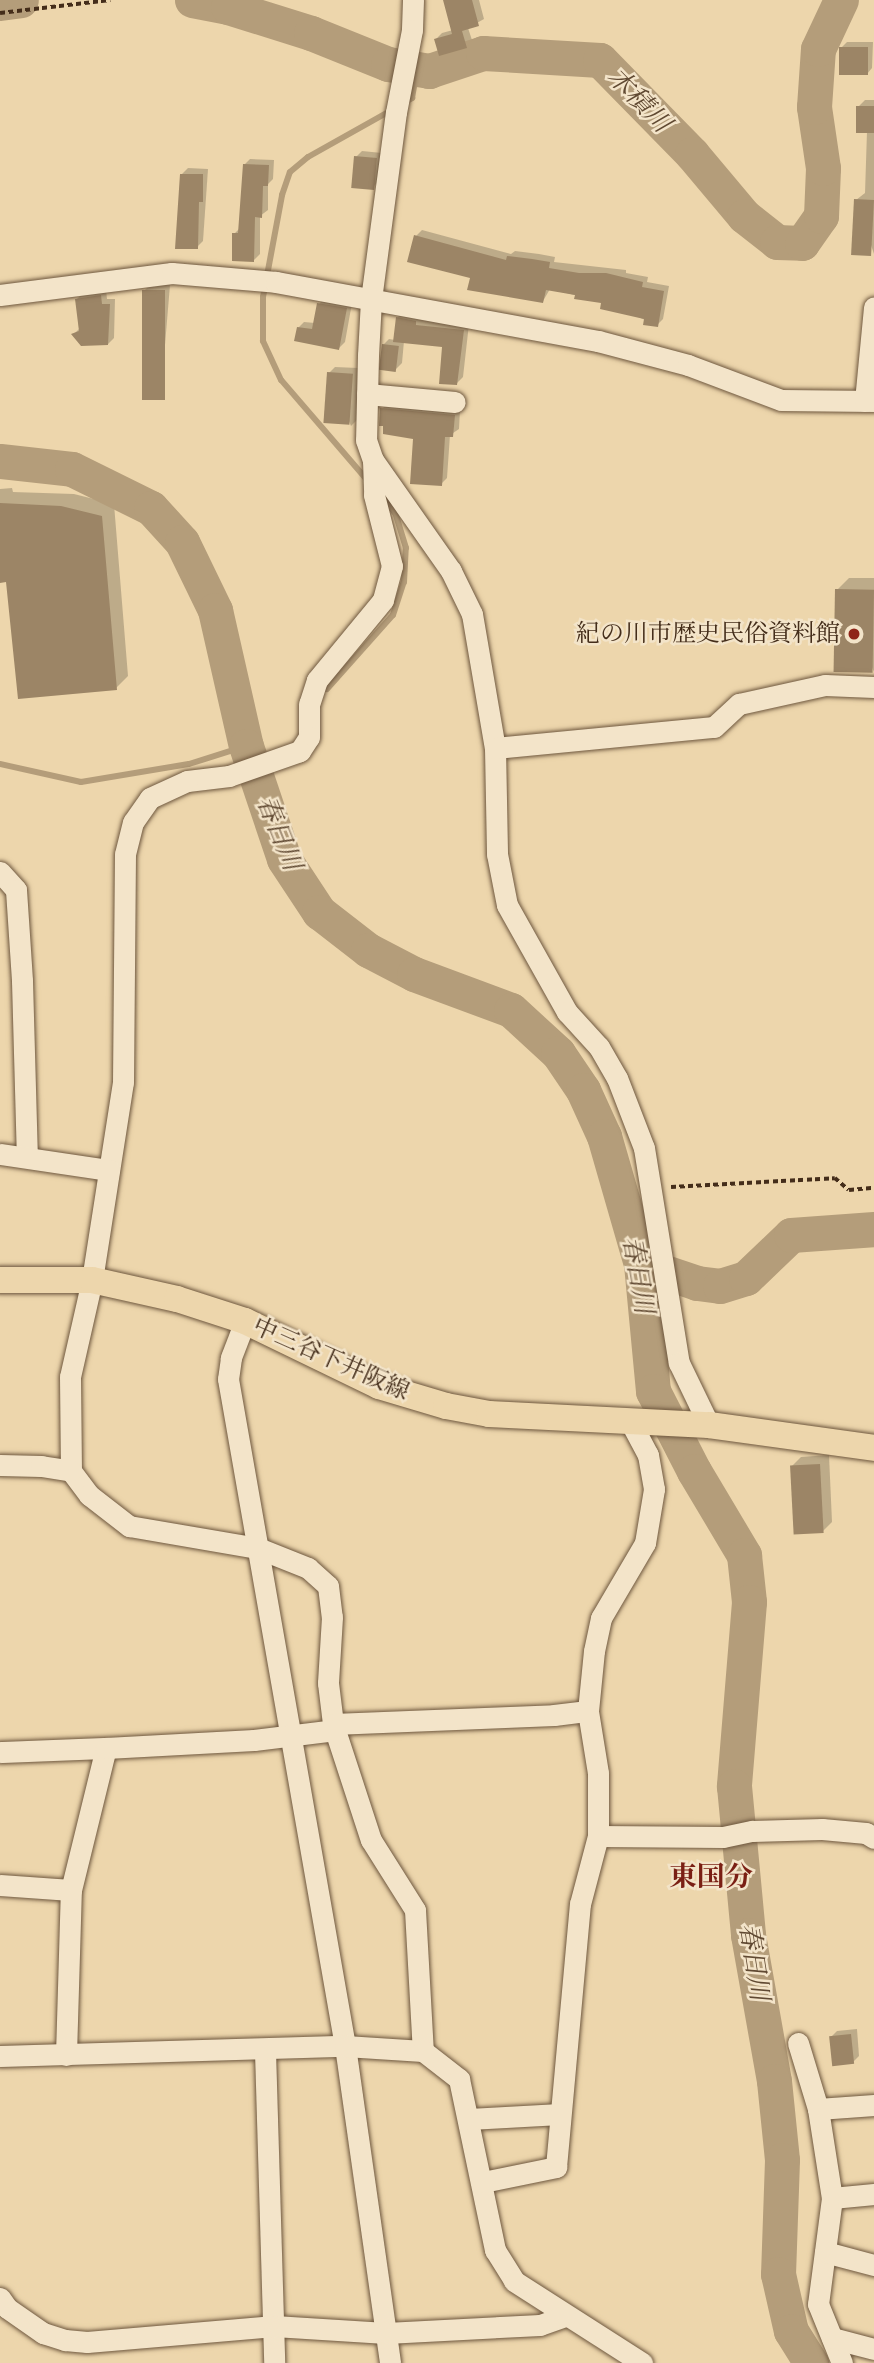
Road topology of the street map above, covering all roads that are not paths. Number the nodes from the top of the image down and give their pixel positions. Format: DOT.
graph roads {
  1 [pos="413,0"];
  2 [pos="0,295"];
  3 [pos="371,300"];
  4 [pos="874,307"];
  5 [pos="366,394"];
  6 [pos="870,401"];
  7 [pos="456,402"];
  8 [pos="373,460"];
  9 [pos="874,687"];
  10 [pos="495,748"];
  11 [pos="0,872"];
  12 [pos="0,1154"];
  13 [pos="26,1157"];
  14 [pos="109,1170"];
  15 [pos="0,1280"];
  16 [pos="92,1280"];
  17 [pos="245,1321"];
  18 [pos="633,1422"];
  19 [pos="702,1424"];
  20 [pos="874,1448"];
  21 [pos="1,1470"];
  22 [pos="71,1471"];
  23 [pos="258,1548"];
  24 [pos="588,1711"];
  25 [pos="334,1727"];
  26 [pos="290,1734"];
  27 [pos="106,1748"];
  28 [pos="0,1752"];
  29 [pos="598,1836"];
  30 [pos="874,1838"];
  31 [pos="0,1885"];
  32 [pos="71,1889"];
  33 [pos="797,2043"];
  34 [pos="345,2046"];
  35 [pos="265,2051"];
  36 [pos="423,2051"];
  37 [pos="66,2055"];
  38 [pos="0,2056"];
  39 [pos="874,2105"];
  40 [pos="818,2109"];
  41 [pos="561,2114"];
  42 [pos="468,2119"];
  43 [pos="483,2182"];
  44 [pos="874,2194"];
  45 [pos="832,2198"];
  46 [pos="825,2252"];
  47 [pos="874,2265"];
  48 [pos="0,2298"];
  49 [pos="565,2316"];
  50 [pos="274,2326"];
  51 [pos="386,2333"];
  52 [pos="832,2338"];
  53 [pos="874,2348"];
  54 [pos="274,2363"];
  55 [pos="390,2363"];
  56 [pos="642,2363"];
  57 [pos="842,2363"];
  1 -- 3 [label="street"];
  2 -- 3 [label="street"];
  3 -- 5 [label="street"];
  3 -- 6 [label="street"];
  4 -- 6 [label="street"];
  5 -- 7 [label="street"];
  5 -- 8 [label="street"];
  8 -- 10 [label="street"];
  8 -- 14 [label="street"];
  9 -- 10 [label="street"];
  10 -- 19 [label="street"];
  11 -- 13 [label="street"];
  12 -- 13 [label="street"];
  13 -- 14 [label="street"];
  14 -- 16 [label="street"];
  15 -- 16 [label="main road, 中三谷下井阪線"];
  16 -- 17 [label="main road, 中三谷下井阪線"];
  16 -- 22 [label="street"];
  17 -- 18 [label="main road, 中三谷下井阪線"];
  17 -- 23 [label="street"];
  18 -- 19 [label="main road, 中三谷下井阪線"];
  18 -- 24 [label="street"];
  19 -- 20 [label="main road, 中三谷下井阪線"];
  21 -- 22 [label="street"];
  22 -- 23 [label="street"];
  23 -- 25 [label="street"];
  23 -- 26 [label="street"];
  24 -- 25 [label="street"];
  24 -- 29 [label="street"];
  25 -- 26 [label="street"];
  25 -- 36 [label="street"];
  26 -- 27 [label="street"];
  26 -- 34 [label="street"];
  27 -- 28 [label="street"];
  27 -- 32 [label="street"];
  29 -- 30 [label="street"];
  29 -- 41 [label="street"];
  31 -- 32 [label="street"];
  32 -- 37 [label="street"];
  33 -- 40 [label="street"];
  34 -- 35 [label="street"];
  34 -- 36 [label="street"];
  34 -- 51 [label="street"];
  35 -- 37 [label="street"];
  35 -- 50 [label="street"];
  36 -- 42 [label="street"];
  37 -- 38 [label="street"];
  39 -- 40 [label="street"];
  40 -- 45 [label="street"];
  41 -- 42 [label="street"];
  41 -- 43 [label="street"];
  42 -- 43 [label="street"];
  43 -- 49 [label="street"];
  44 -- 45 [label="street"];
  45 -- 46 [label="street"];
  46 -- 47 [label="street"];
  46 -- 52 [label="street"];
  48 -- 50 [label="street"];
  49 -- 51 [label="street"];
  49 -- 56 [label="street"];
  50 -- 51 [label="street"];
  50 -- 54 [label="street"];
  51 -- 55 [label="street"];
  52 -- 53 [label="street"];
  52 -- 57 [label="street"];
}
